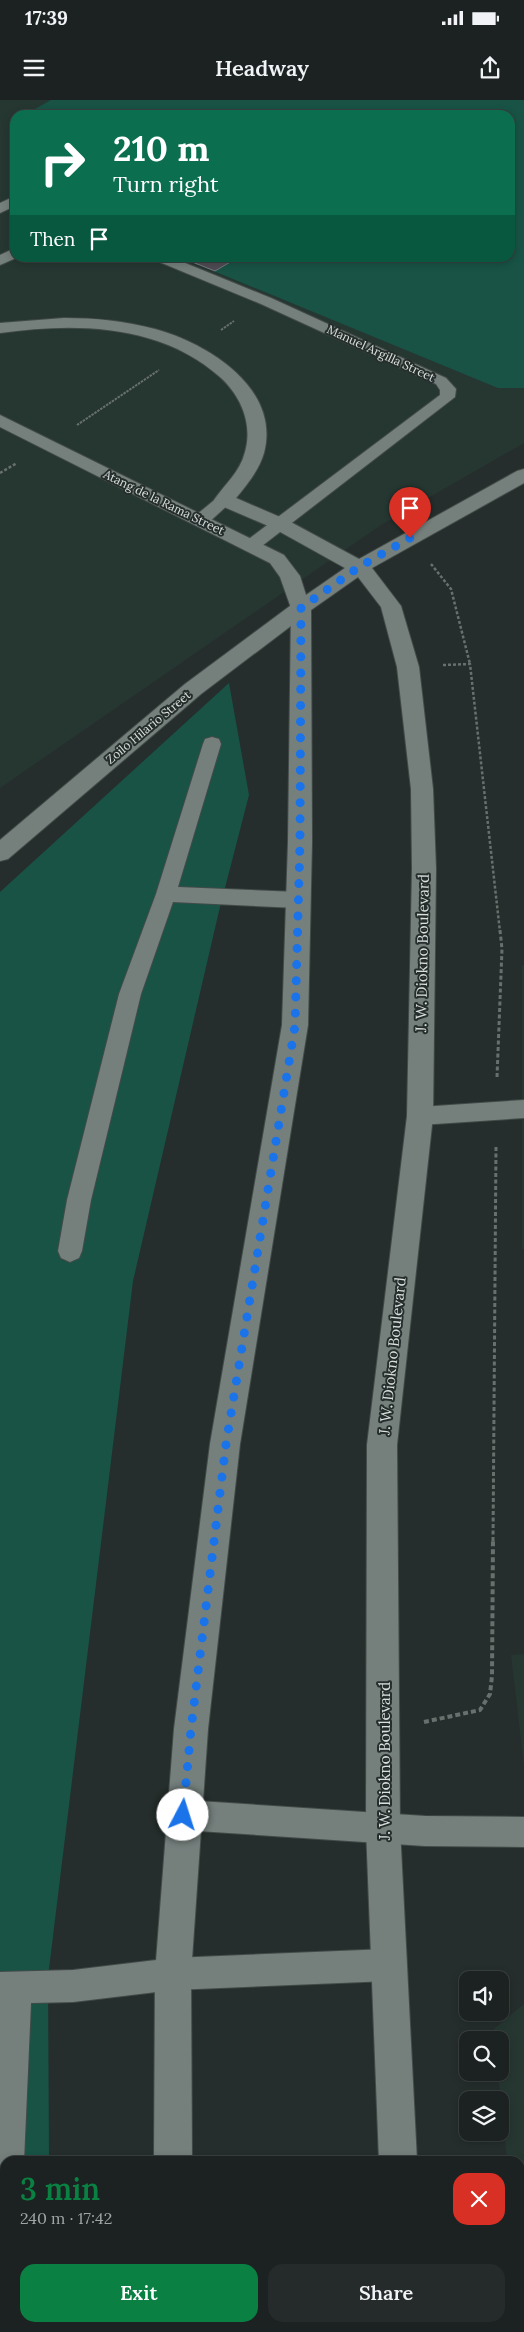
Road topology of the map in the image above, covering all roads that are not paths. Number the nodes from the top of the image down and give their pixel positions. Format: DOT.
graph roads {
  1 [pos="172,262"];
  2 [pos="0,328"];
  3 [pos="0,420"];
  4 [pos="524,475"];
  5 [pos="224,500"];
  6 [pos="201,520"];
  7 [pos="280,524"];
  8 [pos="252,545"];
  9 [pos="359,567"];
  10 [pos="301,608"];
  11 [pos="212,744"];
  12 [pos="0,853"];
  13 [pos="166,894"];
  14 [pos="298,900"];
  15 [pos="524,1109"];
  16 [pos="420,1116"];
  17 [pos="70,1251"];
  18 [pos="183,1815"];
  19 [pos="383,1828"];
  20 [pos="524,1832"];
  21 [pos="388,1965"];
  22 [pos="173,1974"];
  23 [pos="8,1987"];
  24 [pos="7,2156"];
  25 [pos="173,2156"];
  26 [pos="398,2156"];
  1 -- 7 [label="lane, Manuel Argilla Street"];
  2 -- 5 [label="street, Atang de la Rama Street"];
  3 -- 6 [label="street, Atang de la Rama Street"];
  4 -- 9 [label="street, Zoilo Hilario Street"];
  5 -- 6 [label="lane"];
  5 -- 7 [label="street, Atang de la Rama Street"];
  6 -- 8 [label="street, Atang de la Rama Street"];
  7 -- 8 [label="lane, Manuel Argilla Street"];
  7 -- 9 [label="street, Atang de la Rama Street"];
  8 -- 10 [label="street, Atang de la Rama Street"];
  9 -- 10 [label="street, Zoilo Hilario Street"];
  9 -- 16 [label="street, J. W. Diokno Boulevard"];
  10 -- 12 [label="street, Zoilo Hilario Street"];
  10 -- 14 [label="street"];
  11 -- 13 [label="lane"];
  13 -- 14 [label="lane"];
  13 -- 17 [label="lane"];
  14 -- 18 [label="street"];
  15 -- 16 [label="lane"];
  16 -- 19 [label="street, J. W. Diokno Boulevard"];
  18 -- 19 [label="lane"];
  18 -- 22 [label="street"];
  19 -- 20 [label="lane"];
  19 -- 21 [label="street, J. W. Diokno Boulevard"];
  21 -- 22 [label="lane"];
  21 -- 26 [label="street, J. W. Diokno Boulevard"];
  22 -- 23 [label="lane"];
  22 -- 25 [label="street"];
  23 -- 24 [label="lane"];
}
